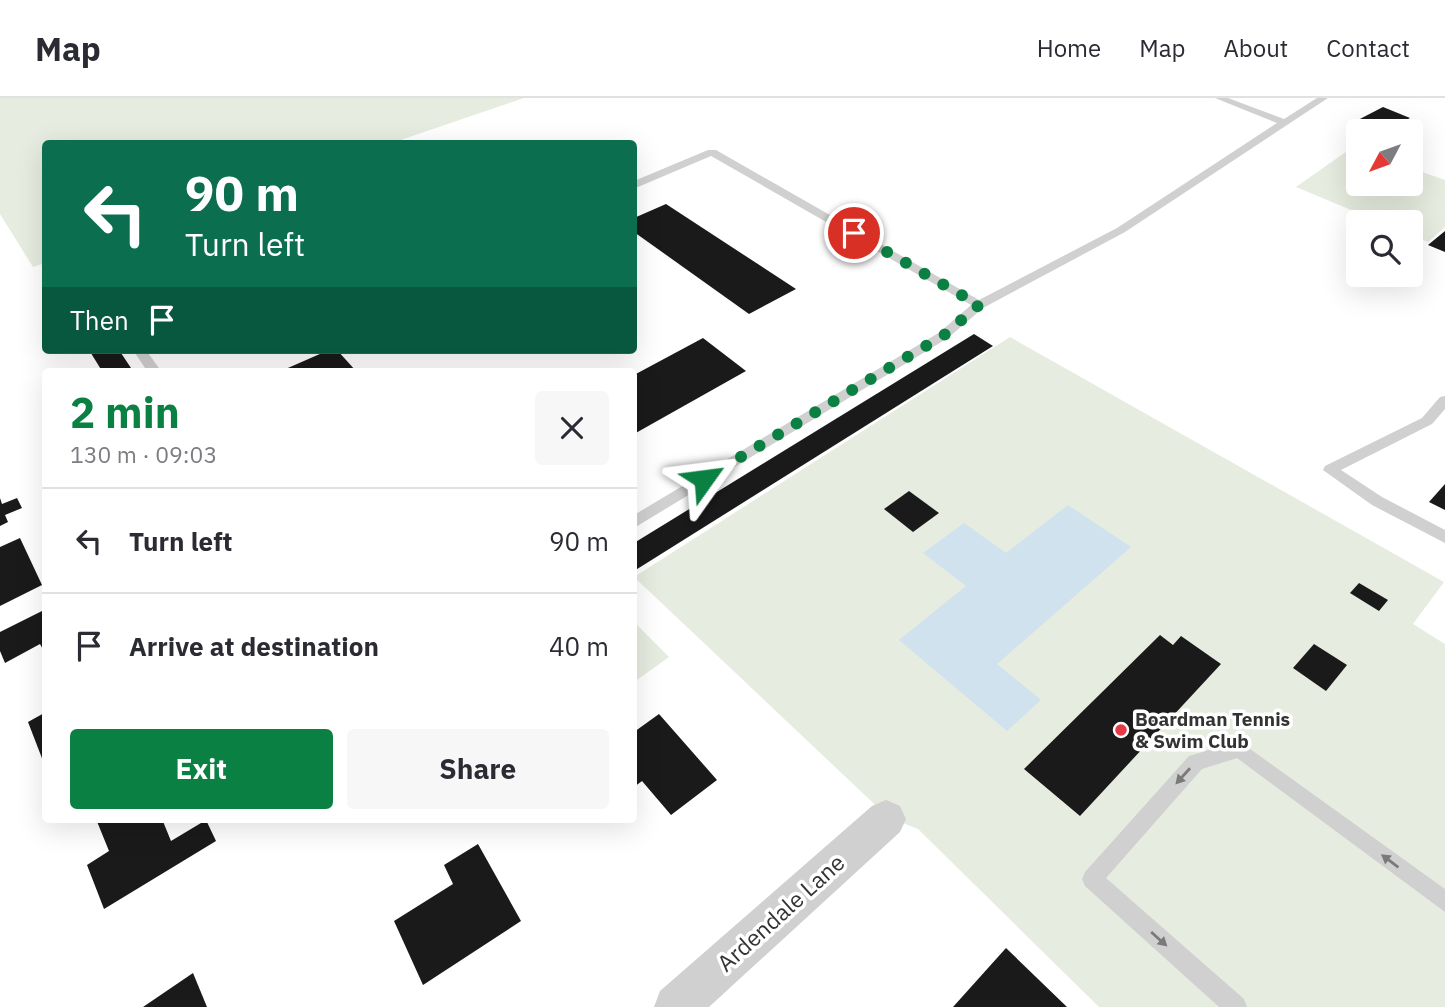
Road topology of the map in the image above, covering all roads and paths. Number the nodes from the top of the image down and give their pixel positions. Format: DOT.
graph roads {
  1 [pos="1220,98"];
  2 [pos="1323,98"];
  3 [pos="1285,122"];
  4 [pos="637,184"];
  5 [pos="979,305"];
  6 [pos="1445,401"];
  7 [pos="637,520"];
  8 [pos="1445,537"];
  9 [pos="886,818"];
  10 [pos="1445,902"];
  11 [pos="676,1007"];
  12 [pos="1236,1007"];
  1 -- 3 [label="lane"];
  2 -- 3 [label="lane"];
  3 -- 5 [label="lane"];
  4 -- 5 [label="lane"];
  5 -- 7 [label="lane"];
  6 -- 8 [label="lane"];
  9 -- 11 [label="street, Ardendale Lane"];
  10 -- 12 [label="lane, one-way"];
}
